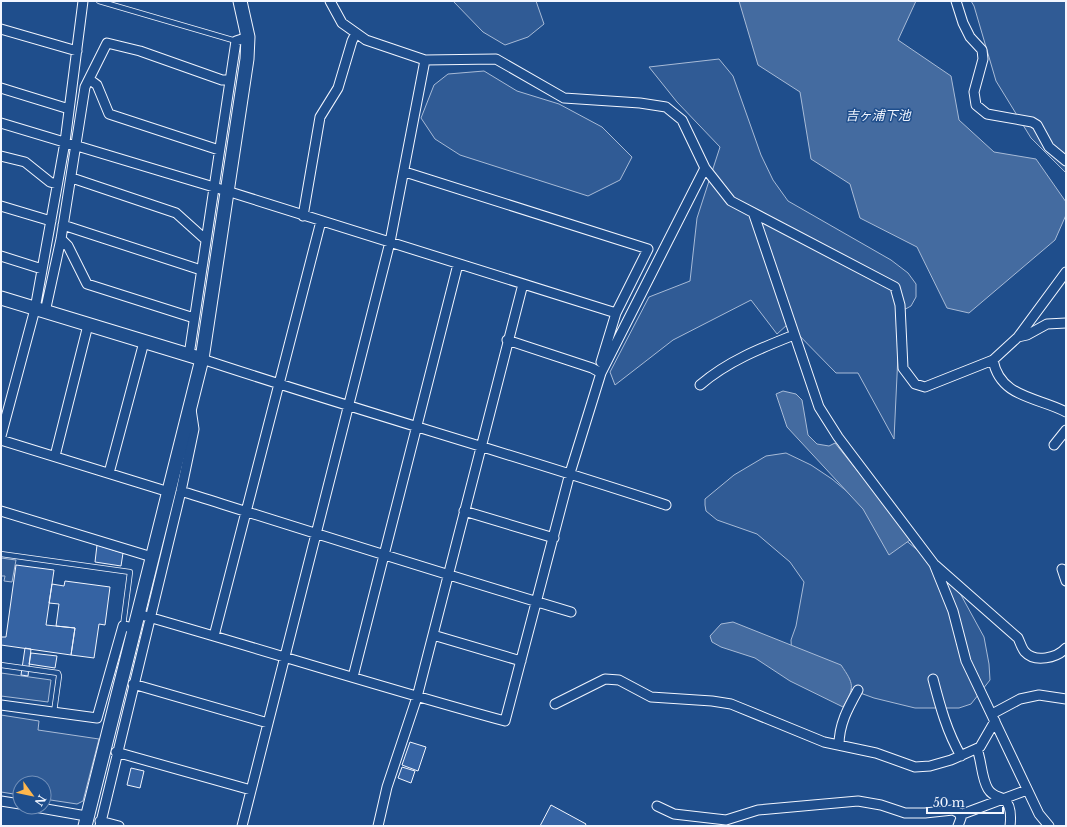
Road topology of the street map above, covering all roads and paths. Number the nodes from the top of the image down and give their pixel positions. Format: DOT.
graph roads {
  1 [pos="83,1"];
  2 [pos="99,1"];
  3 [pos="240,1"];
  4 [pos="330,1"];
  5 [pos="956,1"];
  6 [pos="1,29"];
  7 [pos="356,33"];
  8 [pos="242,39"];
  9 [pos="77,52"];
  10 [pos="425,60"];
  11 [pos="89,79"];
  12 [pos="230,80"];
  13 [pos="1,88"];
  14 [pos="69,109"];
  15 [pos="1,123"];
  16 [pos="65,142"];
  17 [pos="75,145"];
  18 [pos="219,150"];
  19 [pos="1,156"];
  20 [pos="1066,161"];
  21 [pos="705,168"];
  22 [pos="405,172"];
  23 [pos="72,178"];
  24 [pos="57,184"];
  25 [pos="215,187"];
  26 [pos="227,191"];
  27 [pos="1,206"];
  28 [pos="754,214"];
  29 [pos="303,216"];
  30 [pos="51,221"];
  31 [pos="321,221"];
  32 [pos="63,225"];
  33 [pos="62,239"];
  34 [pos="206,240"];
  35 [pos="390,242"];
  36 [pos="1,256"];
  37 [pos="458,264"];
  38 [pos="42,269"];
  39 [pos="201,270"];
  40 [pos="1066,272"];
  41 [pos="523,284"];
  42 [pos="1,298"];
  43 [pos="40,311"];
  44 [pos="616,314"];
  45 [pos="194,318"];
  46 [pos="1066,323"];
  47 [pos="88,325"];
  48 [pos="794,335"];
  49 [pos="1018,337"];
  50 [pos="507,340"];
  51 [pos="144,342"];
  52 [pos="189,355"];
  53 [pos="202,359"];
  54 [pos="993,360"];
  55 [pos="603,369"];
  56 [pos="279,384"];
  57 [pos="700,385"];
  58 [pos="348,406"];
  59 [pos="1066,412"];
  60 [pos="416,427"];
  61 [pos="1066,430"];
  62 [pos="1,436"];
  63 [pos="1,440"];
  64 [pos="1054,445"];
  65 [pos="480,446"];
  66 [pos="55,456"];
  67 [pos="109,473"];
  68 [pos="570,473"];
  69 [pos="175,491"];
  70 [pos="666,504"];
  71 [pos="1,511"];
  72 [pos="245,511"];
  73 [pos="464,511"];
  74 [pos="315,534"];
  75 [pos="554,538"];
  76 [pos="1,554"];
  77 [pos="385,554"];
  78 [pos="152,557"];
  79 [pos="934,564"];
  80 [pos="1062,568"];
  81 [pos="448,574"];
  82 [pos="1066,581"];
  83 [pos="537,602"];
  84 [pos="571,612"];
  85 [pos="144,616"];
  86 [pos="129,627"];
  87 [pos="433,634"];
  88 [pos="214,636"];
  89 [pos="1066,648"];
  90 [pos="284,657"];
  91 [pos="521,661"];
  92 [pos="1,665"];
  93 [pos="353,676"];
  94 [pos="933,678"];
  95 [pos="133,684"];
  96 [pos="858,690"];
  97 [pos="417,697"];
  98 [pos="1066,699"];
  99 [pos="555,704"];
  100 [pos="1,705"];
  101 [pos="54,712"];
  102 [pos="994,717"];
  103 [pos="268,723"];
  104 [pos="839,745"];
  105 [pos="978,749"];
  106 [pos="116,752"];
  107 [pos="961,756"];
  108 [pos="251,790"];
  109 [pos="1027,790"];
  110 [pos="1004,800"];
  111 [pos="1,801"];
  112 [pos="12,803"];
  113 [pos="657,806"];
  114 [pos="52,812"];
  115 [pos="960,815"];
  116 [pos="85,821"];
  117 [pos="100,823"];
  118 [pos="119,826"];
  119 [pos="242,826"];
  120 [pos="378,826"];
  121 [pos="958,826"];
  122 [pos="1010,826"];
  123 [pos="1049,826"];
  1 -- 9 [label="street"];
  2 -- 8 [label="lane"];
  3 -- 8 [label="street"];
  4 -- 7 [label="street"];
  5 -- 20 [label="street"];
  6 -- 9 [label="street"];
  7 -- 10 [label="street"];
  7 -- 29 [label="street"];
  8 -- 12 [label="street"];
  8 -- 26 [label="street"];
  9 -- 14 [label="street"];
  10 -- 21 [label="street"];
  10 -- 22 [label="street"];
  11 -- 12 [label="street"];
  11 -- 17 [label="street"];
  11 -- 18 [label="street"];
  12 -- 18 [label="street"];
  13 -- 14 [label="street"];
  14 -- 16 [label="street"];
  15 -- 16 [label="street"];
  16 -- 17 [label="street"];
  16 -- 24 [label="street"];
  17 -- 23 [label="street"];
  17 -- 25 [label="street"];
  18 -- 25 [label="street"];
  19 -- 24 [label="street"];
  21 -- 28 [label="street"];
  21 -- 55 [label="street"];
  22 -- 35 [label="street"];
  22 -- 44 [label="street"];
  23 -- 32 [label="street"];
  23 -- 34 [label="street"];
  24 -- 30 [label="street"];
  25 -- 26 [label="street"];
  25 -- 34 [label="street"];
  26 -- 29 [label="street"];
  26 -- 53 [label="street"];
  27 -- 30 [label="street"];
  28 -- 48 [label="street"];
  28 -- 54 [label="street"];
  29 -- 31 [label="street"];
  30 -- 38 [label="street"];
  31 -- 35 [label="street"];
  31 -- 56 [label="street"];
  32 -- 33 [label="street"];
  32 -- 39 [label="street"];
  33 -- 43 [label="street"];
  33 -- 45 [label="street"];
  34 -- 39 [label="street"];
  35 -- 37 [label="street"];
  35 -- 58 [label="street"];
  36 -- 38 [label="street"];
  37 -- 41 [label="street"];
  37 -- 60 [label="street"];
  38 -- 43 [label="street"];
  39 -- 45 [label="street"];
  40 -- 49 [label="street"];
  41 -- 44 [label="street"];
  41 -- 50 [label="street"];
  42 -- 43 [label="street"];
  43 -- 47 [label="street"];
  43 -- 62 [label="street"];
  44 -- 55 [label="street"];
  45 -- 52 [label="street"];
  46 -- 49 [label="street"];
  47 -- 51 [label="street"];
  47 -- 66 [label="street"];
  48 -- 57 [label="street"];
  48 -- 79 [label="street"];
  49 -- 54 [label="street"];
  50 -- 55 [label="street"];
  50 -- 65 [label="street"];
  51 -- 52 [label="street"];
  51 -- 67 [label="street"];
  52 -- 53 [label="street"];
  53 -- 56 [label="street"];
  53 -- 69 [label="street"];
  54 -- 59 [label="street"];
  55 -- 68 [label="street"];
  56 -- 58 [label="street"];
  56 -- 72 [label="street"];
  58 -- 60 [label="street"];
  58 -- 74 [label="street"];
  60 -- 65 [label="street"];
  60 -- 77 [label="street"];
  61 -- 64 [label="street"];
  63 -- 66 [label="street"];
  65 -- 68 [label="street"];
  65 -- 73 [label="street"];
  66 -- 67 [label="street"];
  67 -- 69 [label="street"];
  68 -- 70 [label="street"];
  68 -- 75 [label="street"];
  69 -- 72 [label="street"];
  69 -- 78 [label="street"];
  69 -- 85 [label="street"];
  71 -- 78 [label="street"];
  72 -- 74 [label="street"];
  72 -- 88 [label="street"];
  73 -- 75 [label="street"];
  73 -- 81 [label="street"];
  74 -- 77 [label="street"];
  74 -- 90 [label="street"];
  75 -- 83 [label="street"];
  76 -- 86 [label="lane"];
  77 -- 81 [label="street"];
  77 -- 93 [label="street"];
  78 -- 85 [label="street"];
  79 -- 89 [label="street"];
  79 -- 102 [label="street"];
  80 -- 82 [label="street"];
  81 -- 83 [label="street"];
  81 -- 87 [label="street"];
  83 -- 84 [label="street"];
  83 -- 91 [label="street"];
  85 -- 86 [label="street"];
  85 -- 88 [label="street"];
  85 -- 95 [label="street"];
  86 -- 101 [label="street"];
  86 -- 116 [label="street"];
  87 -- 91 [label="street"];
  87 -- 97 [label="street"];
  88 -- 90 [label="street"];
  90 -- 93 [label="street"];
  90 -- 103 [label="street"];
  91 -- 97 [label="street"];
  92 -- 101 [label="lane"];
  93 -- 97 [label="street"];
  94 -- 107 [label="street"];
  95 -- 103 [label="street"];
  95 -- 106 [label="street"];
  96 -- 104 [label="street"];
  97 -- 120 [label="street"];
  98 -- 102 [label="street"];
  99 -- 104 [label="street"];
  100 -- 101 [label="street"];
  102 -- 105 [label="street"];
  102 -- 109 [label="street"];
  103 -- 108 [label="street"];
  104 -- 107 [label="street"];
  105 -- 107 [label="street"];
  105 -- 110 [label="street"];
  106 -- 108 [label="street"];
  106 -- 117 [label="street"];
  108 -- 119 [label="street"];
  109 -- 110 [label="street"];
  109 -- 123 [label="street"];
  110 -- 115 [label="street"];
  110 -- 122 [label="street"];
  111 -- 112 [label="street"];
  113 -- 115 [label="street"];
  114 -- 116 [label="street"];
  115 -- 121 [label="street"];
  117 -- 118 [label="street"];
}
